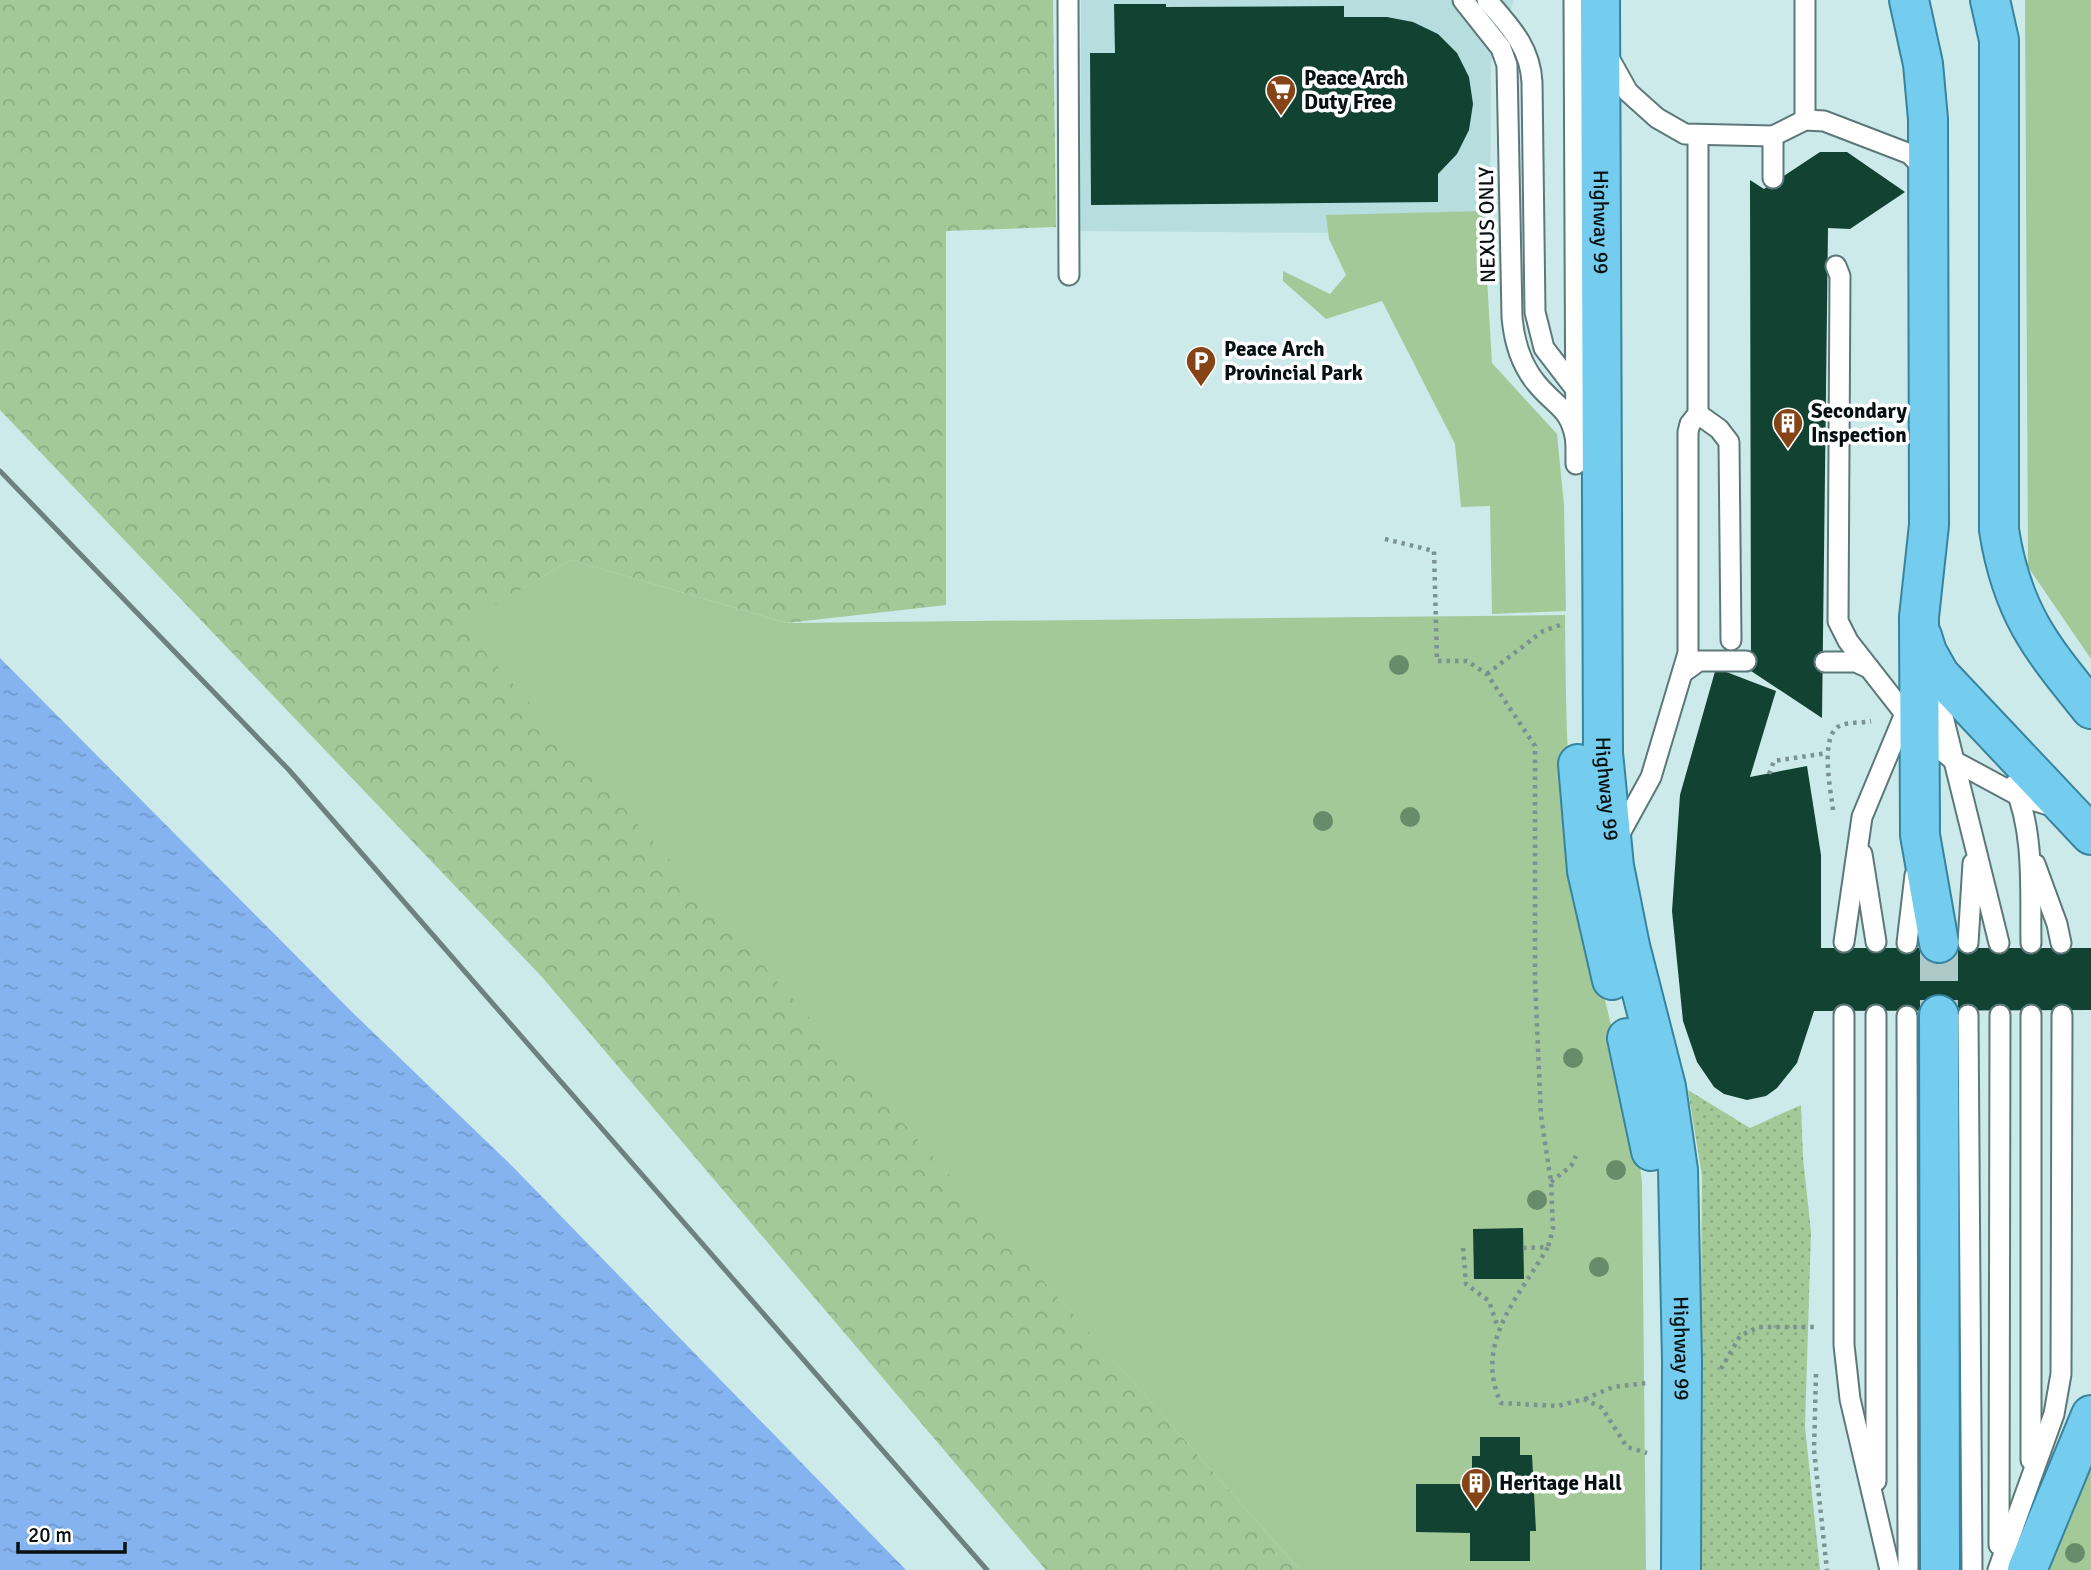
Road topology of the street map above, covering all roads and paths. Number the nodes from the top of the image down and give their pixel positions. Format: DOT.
graph roads {
  1 [pos="1068,0"];
  2 [pos="1463,0"];
  3 [pos="1487,0"];
  4 [pos="1574,0"];
  5 [pos="1805,0"];
  6 [pos="1909,0"];
  7 [pos="1990,0"];
  8 [pos="1600,15"];
  9 [pos="1805,120"];
  10 [pos="1698,135"];
  11 [pos="1773,136"];
  12 [pos="1773,178"];
  13 [pos="1928,178"];
  14 [pos="1836,266"];
  15 [pos="1069,275"];
  16 [pos="1698,414"];
  17 [pos="1582,428"];
  18 [pos="1385,539"];
  19 [pos="1563,624"];
  20 [pos="1731,640"];
  21 [pos="1922,645"];
  22 [pos="1746,661"];
  23 [pos="1825,662"];
  24 [pos="1869,668"];
  25 [pos="1685,671"];
  26 [pos="1487,674"];
  27 [pos="2091,709"];
  28 [pos="1912,723"];
  29 [pos="1989,730"];
  30 [pos="1827,753"];
  31 [pos="1956,762"];
  32 [pos="1769,774"];
  33 [pos="2019,796"];
  34 [pos="2083,829"];
  35 [pos="1860,832"];
  36 [pos="2027,844"];
  37 [pos="1972,845"];
  38 [pos="1615,866"];
  39 [pos="1844,942"];
  40 [pos="1876,942"];
  41 [pos="1938,943"];
  42 [pos="1999,943"];
  43 [pos="2031,943"];
  44 [pos="2061,943"];
  45 [pos="1844,1015"];
  46 [pos="1876,1015"];
  47 [pos="2000,1015"];
  48 [pos="2031,1015"];
  49 [pos="2062,1015"];
  50 [pos="1938,1016"];
  51 [pos="1938,1070"];
  52 [pos="1576,1156"];
  53 [pos="1551,1182"];
  54 [pos="1548,1247"];
  55 [pos="1463,1248"];
  56 [pos="1523,1248"];
  57 [pos="1498,1329"];
  58 [pos="1817,1341"];
  59 [pos="1817,1368"];
  60 [pos="1711,1378"];
  61 [pos="1647,1383"];
  62 [pos="1584,1399"];
  63 [pos="2089,1419"];
  64 [pos="1656,1453"];
  65 [pos="2020,1509"];
  66 [pos="1888,1564"];
  67 [pos="1655,1570"];
  68 [pos="1681,1570"];
  69 [pos="1828,1570"];
  70 [pos="1908,1570"];
  71 [pos="1940,1570"];
  72 [pos="1972,1570"];
  73 [pos="1997,1570"];
  74 [pos="2026,1570"];
  1 -- 15 [label="lane"];
  2 -- 17 [label="lane, NEXUS ONLY"];
  3 -- 17 [label="lane"];
  4 -- 17 [label="lane"];
  5 -- 9 [label="lane"];
  6 -- 13 [label="highway"];
  7 -- 27 [label="highway"];
  8 -- 10 [label="lane"];
  8 -- 17 [label="highway, Highway 99"];
  9 -- 11 [label="lane"];
  9 -- 13 [label="lane"];
  10 -- 11 [label="lane"];
  10 -- 16 [label="lane"];
  11 -- 12 [label="lane"];
  13 -- 21 [label="highway"];
  14 -- 24 [label="lane"];
  16 -- 20 [label="lane"];
  16 -- 25 [label="lane"];
  17 -- 38 [label="highway, Highway 99"];
  17 -- 64 [label="highway"];
  18 -- 26 [label="path"];
  19 -- 26 [label="path"];
  21 -- 28 [label="highway"];
  21 -- 29 [label="highway"];
  21 -- 31 [label="lane"];
  22 -- 25 [label="lane"];
  23 -- 24 [label="lane"];
  24 -- 28 [label="lane"];
  25 -- 38 [label="lane"];
  26 -- 53 [label="path"];
  28 -- 31 [label="lane"];
  28 -- 35 [label="lane"];
  28 -- 41 [label="highway"];
  29 -- 33 [label="lane"];
  29 -- 34 [label="highway"];
  30 -- 32 [label="path"];
  31 -- 33 [label="lane"];
  31 -- 37 [label="lane"];
  33 -- 34 [label="lane"];
  33 -- 36 [label="lane"];
  35 -- 39 [label="lane"];
  35 -- 40 [label="lane"];
  36 -- 43 [label="lane"];
  36 -- 44 [label="lane"];
  37 -- 41 [label="lane"];
  37 -- 42 [label="lane"];
  38 -- 68 [label="highway, Highway 99"];
  45 -- 66 [label="lane"];
  46 -- 66 [label="lane"];
  47 -- 73 [label="lane"];
  48 -- 65 [label="lane"];
  49 -- 65 [label="lane"];
  50 -- 51 [label="highway"];
  51 -- 70 [label="lane"];
  51 -- 71 [label="highway"];
  51 -- 72 [label="lane"];
  52 -- 53 [label="path"];
  53 -- 54 [label="path"];
  54 -- 56 [label="path"];
  54 -- 57 [label="path"];
  55 -- 57 [label="path"];
  57 -- 62 [label="path"];
  58 -- 60 [label="path"];
  59 -- 69 [label="path"];
  61 -- 62 [label="path"];
  62 -- 64 [label="path"];
  63 -- 74 [label="highway"];
  64 -- 67 [label="highway"];
  65 -- 73 [label="lane"];
}
